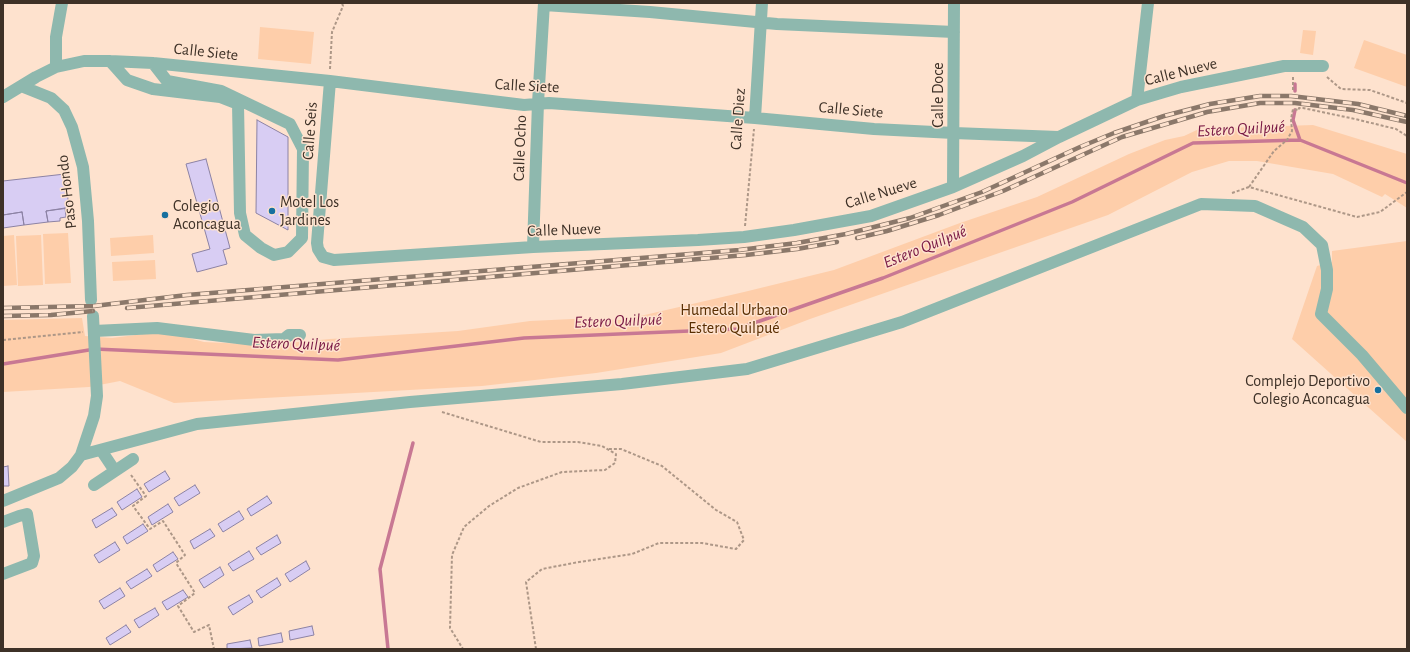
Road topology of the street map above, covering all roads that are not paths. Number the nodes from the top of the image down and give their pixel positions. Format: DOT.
graph roads {
  1 [pos="62,3"];
  2 [pos="762,3"];
  3 [pos="954,3"];
  4 [pos="1148,3"];
  5 [pos="544,4"];
  6 [pos="651,8"];
  7 [pos="760,23"];
  8 [pos="954,32"];
  9 [pos="110,61"];
  10 [pos="153,63"];
  11 [pos="1322,66"];
  12 [pos="56,67"];
  13 [pos="330,81"];
  14 [pos="21,86"];
  15 [pos="3,97"];
  16 [pos="1137,100"];
  17 [pos="538,103"];
  18 [pos="755,118"];
  19 [pos="954,133"];
  20 [pos="1059,137"];
  21 [pos="953,187"];
  22 [pos="533,247"];
  23 [pos="328,260"];
  24 [pos="91,300"];
  25 [pos="93,316"];
  26 [pos="94,331"];
  27 [pos="300,335"];
  28 [pos="1407,408"];
  29 [pos="101,450"];
  30 [pos="82,455"];
  31 [pos="94,485"];
  32 [pos="3,501"];
  33 [pos="3,522"];
  34 [pos="3,574"];
  1 -- 12 [label="street"];
  2 -- 7 [label="street, Calle Diez"];
  3 -- 8 [label="street, Calle Doce"];
  4 -- 16 [label="street"];
  5 -- 6 [label="street"];
  5 -- 17 [label="street, Calle Ocho"];
  6 -- 7 [label="street"];
  7 -- 8 [label="street"];
  7 -- 18 [label="street, Calle Diez"];
  8 -- 19 [label="street, Calle Doce"];
  9 -- 10 [label="street, Calle Siete"];
  9 -- 10 [label="street"];
  9 -- 12 [label="street, Calle Siete"];
  10 -- 13 [label="street, Calle Siete"];
  11 -- 16 [label="street, Calle Nueve"];
  12 -- 14 [label="street, Calle Siete"];
  13 -- 17 [label="street, Calle Siete"];
  13 -- 23 [label="street, Calle Seis"];
  14 -- 15 [label="street, Calle Siete"];
  14 -- 24 [label="street, Paso Hondo"];
  16 -- 20 [label="street, Calle Nueve"];
  17 -- 18 [label="street, Calle Siete"];
  17 -- 22 [label="street, Calle Ocho"];
  18 -- 19 [label="street, Calle Siete"];
  19 -- 20 [label="street, Calle Siete"];
  19 -- 21 [label="street, Calle Doce"];
  20 -- 21 [label="street, Calle Nueve"];
  21 -- 22 [label="street, Calle Nueve"];
  22 -- 23 [label="street, Calle Nueve"];
  25 -- 26 [label="street"];
  26 -- 27 [label="street"];
  26 -- 30 [label="street"];
  28 -- 29 [label="street"];
  29 -- 30 [label="street"];
  29 -- 31 [label="street"];
  30 -- 32 [label="street"];
  33 -- 34 [label="street"];
}
